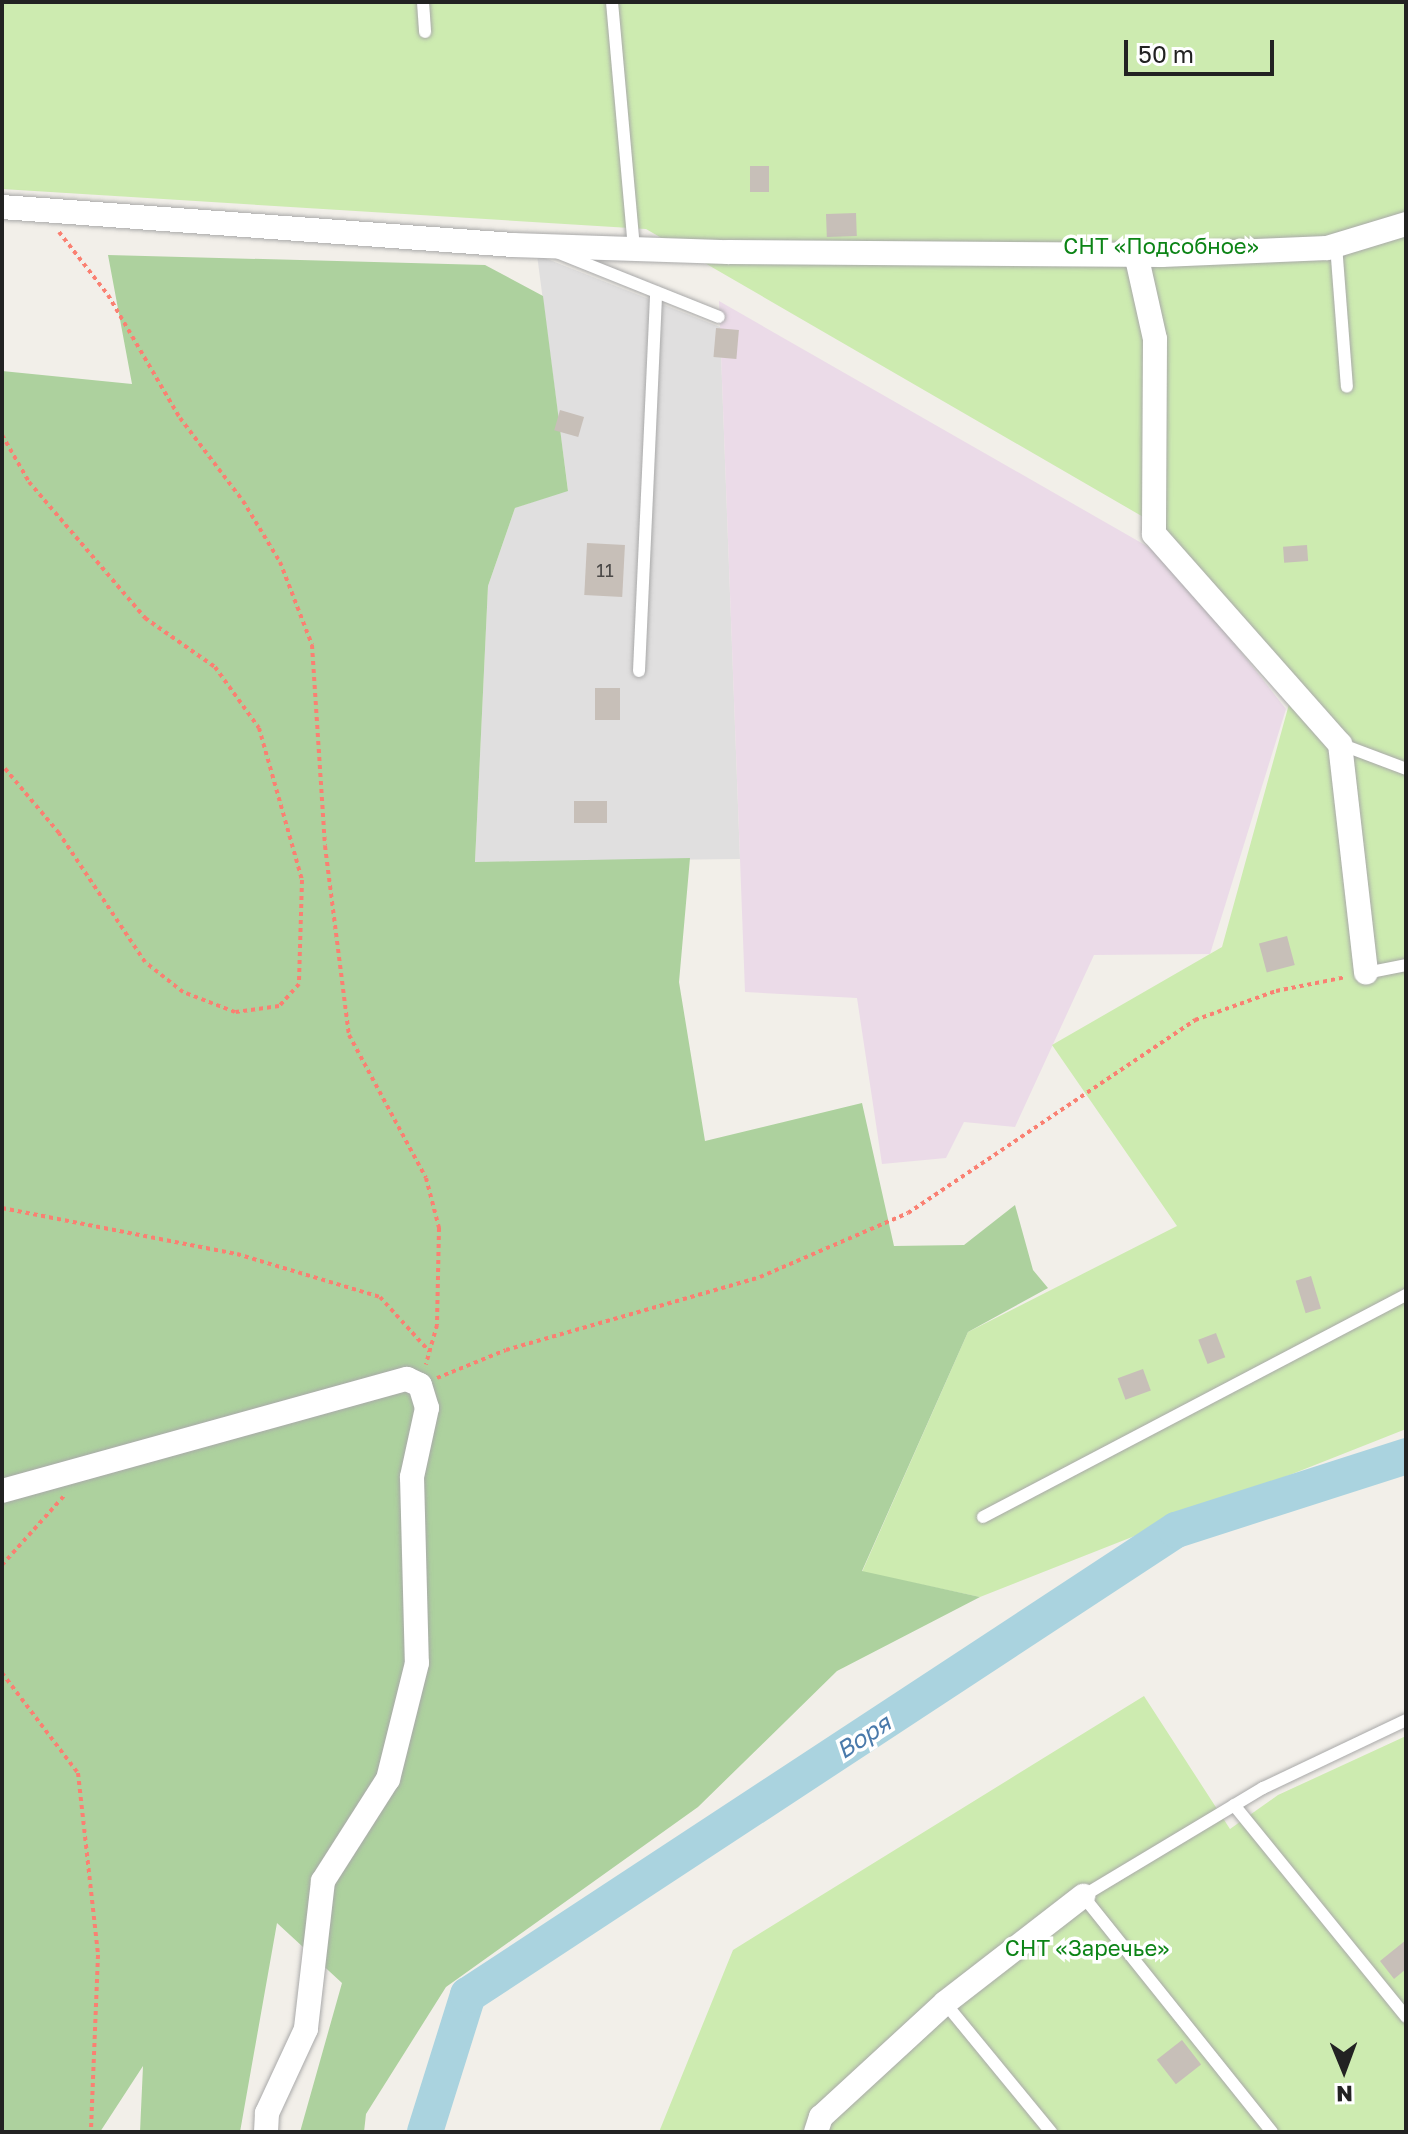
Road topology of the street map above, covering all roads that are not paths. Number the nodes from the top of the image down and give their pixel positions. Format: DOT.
graph roads {
  1 [pos="423,2"];
  2 [pos="612,2"];
  3 [pos="425,32"];
  4 [pos="2,207"];
  5 [pos="1406,224"];
  6 [pos="1336,245"];
  7 [pos="539,246"];
  8 [pos="634,249"];
  9 [pos="1136,254"];
  10 [pos="656,292"];
  11 [pos="719,317"];
  12 [pos="1347,387"];
  13 [pos="639,671"];
  14 [pos="1340,744"];
  15 [pos="1406,769"];
  16 [pos="1406,965"];
  17 [pos="1366,973"];
  18 [pos="1406,1295"];
  19 [pos="2,1491"];
  20 [pos="983,1517"];
  21 [pos="1406,1720"];
  22 [pos="1234,1805"];
  23 [pos="1083,1896"];
  24 [pos="945,2003"];
  25 [pos="1406,2017"];
  26 [pos="266,2132"];
  27 [pos="816,2132"];
  28 [pos="1051,2132"];
  29 [pos="1272,2132"];
  1 -- 3 [label="lane"];
  2 -- 8 [label="lane"];
  4 -- 7 [label="street"];
  5 -- 6 [label="street"];
  6 -- 9 [label="street"];
  6 -- 12 [label="lane"];
  7 -- 8 [label="street"];
  7 -- 10 [label="lane"];
  8 -- 9 [label="street"];
  9 -- 14 [label="street"];
  10 -- 11 [label="lane"];
  10 -- 13 [label="lane"];
  14 -- 15 [label="lane"];
  14 -- 17 [label="street"];
  16 -- 17 [label="lane"];
  18 -- 20 [label="lane"];
  19 -- 26 [label="street"];
  21 -- 22 [label="lane"];
  22 -- 23 [label="lane"];
  22 -- 25 [label="lane"];
  23 -- 24 [label="street"];
  23 -- 29 [label="lane"];
  24 -- 27 [label="street"];
  24 -- 28 [label="lane"];
}
